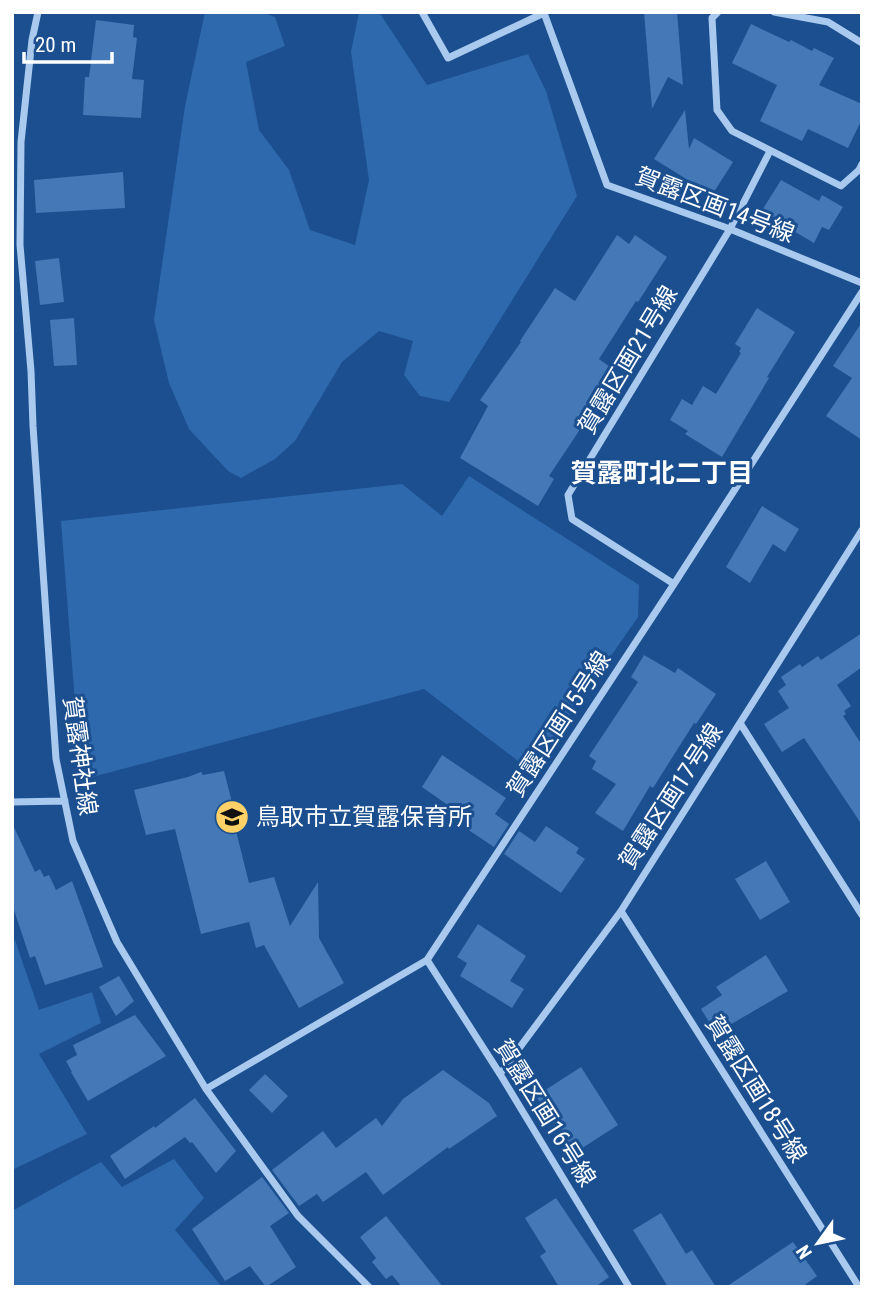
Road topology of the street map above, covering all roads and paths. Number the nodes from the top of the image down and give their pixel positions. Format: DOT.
graph roads {
  1 [pos="38,12"];
  2 [pos="422,12"];
  3 [pos="718,12"];
  4 [pos="774,12"];
  5 [pos="544,13"];
  6 [pos="862,43"];
  7 [pos="770,151"];
  8 [pos="862,164"];
  9 [pos="730,229"];
  10 [pos="862,282"];
  11 [pos="862,292"];
  12 [pos="862,530"];
  13 [pos="674,584"];
  14 [pos="740,723"];
  15 [pos="12,802"];
  16 [pos="65,802"];
  17 [pos="621,911"];
  18 [pos="862,915"];
  19 [pos="427,960"];
  20 [pos="500,1074"];
  21 [pos="206,1089"];
  22 [pos="369,1287"];
  23 [pos="629,1287"];
  24 [pos="859,1287"];
  1 -- 16 [label="street, 賀露神社線"];
  2 -- 5 [label="street"];
  3 -- 7 [label="street"];
  4 -- 6 [label="street"];
  5 -- 9 [label="street, 賀露区画14号線"];
  7 -- 8 [label="street"];
  7 -- 9 [label="street, 賀露区画21号線"];
  9 -- 10 [label="street, 賀露区画14号線"];
  9 -- 13 [label="street, 賀露区画21号線"];
  11 -- 13 [label="street, 賀露区画15号線"];
  12 -- 14 [label="street, 賀露区画17号線"];
  13 -- 19 [label="street, 賀露区画15号線"];
  14 -- 17 [label="street, 賀露区画17号線"];
  14 -- 18 [label="street"];
  15 -- 16 [label="street"];
  16 -- 21 [label="street, 賀露神社線"];
  17 -- 20 [label="street, 賀露区画17号線"];
  17 -- 24 [label="street, 賀露区画18号線"];
  19 -- 20 [label="street, 賀露区画16号線"];
  19 -- 21 [label="street, 賀露区画15号線"];
  20 -- 23 [label="street, 賀露区画16号線"];
  21 -- 22 [label="street, 賀露神社線"];
}
